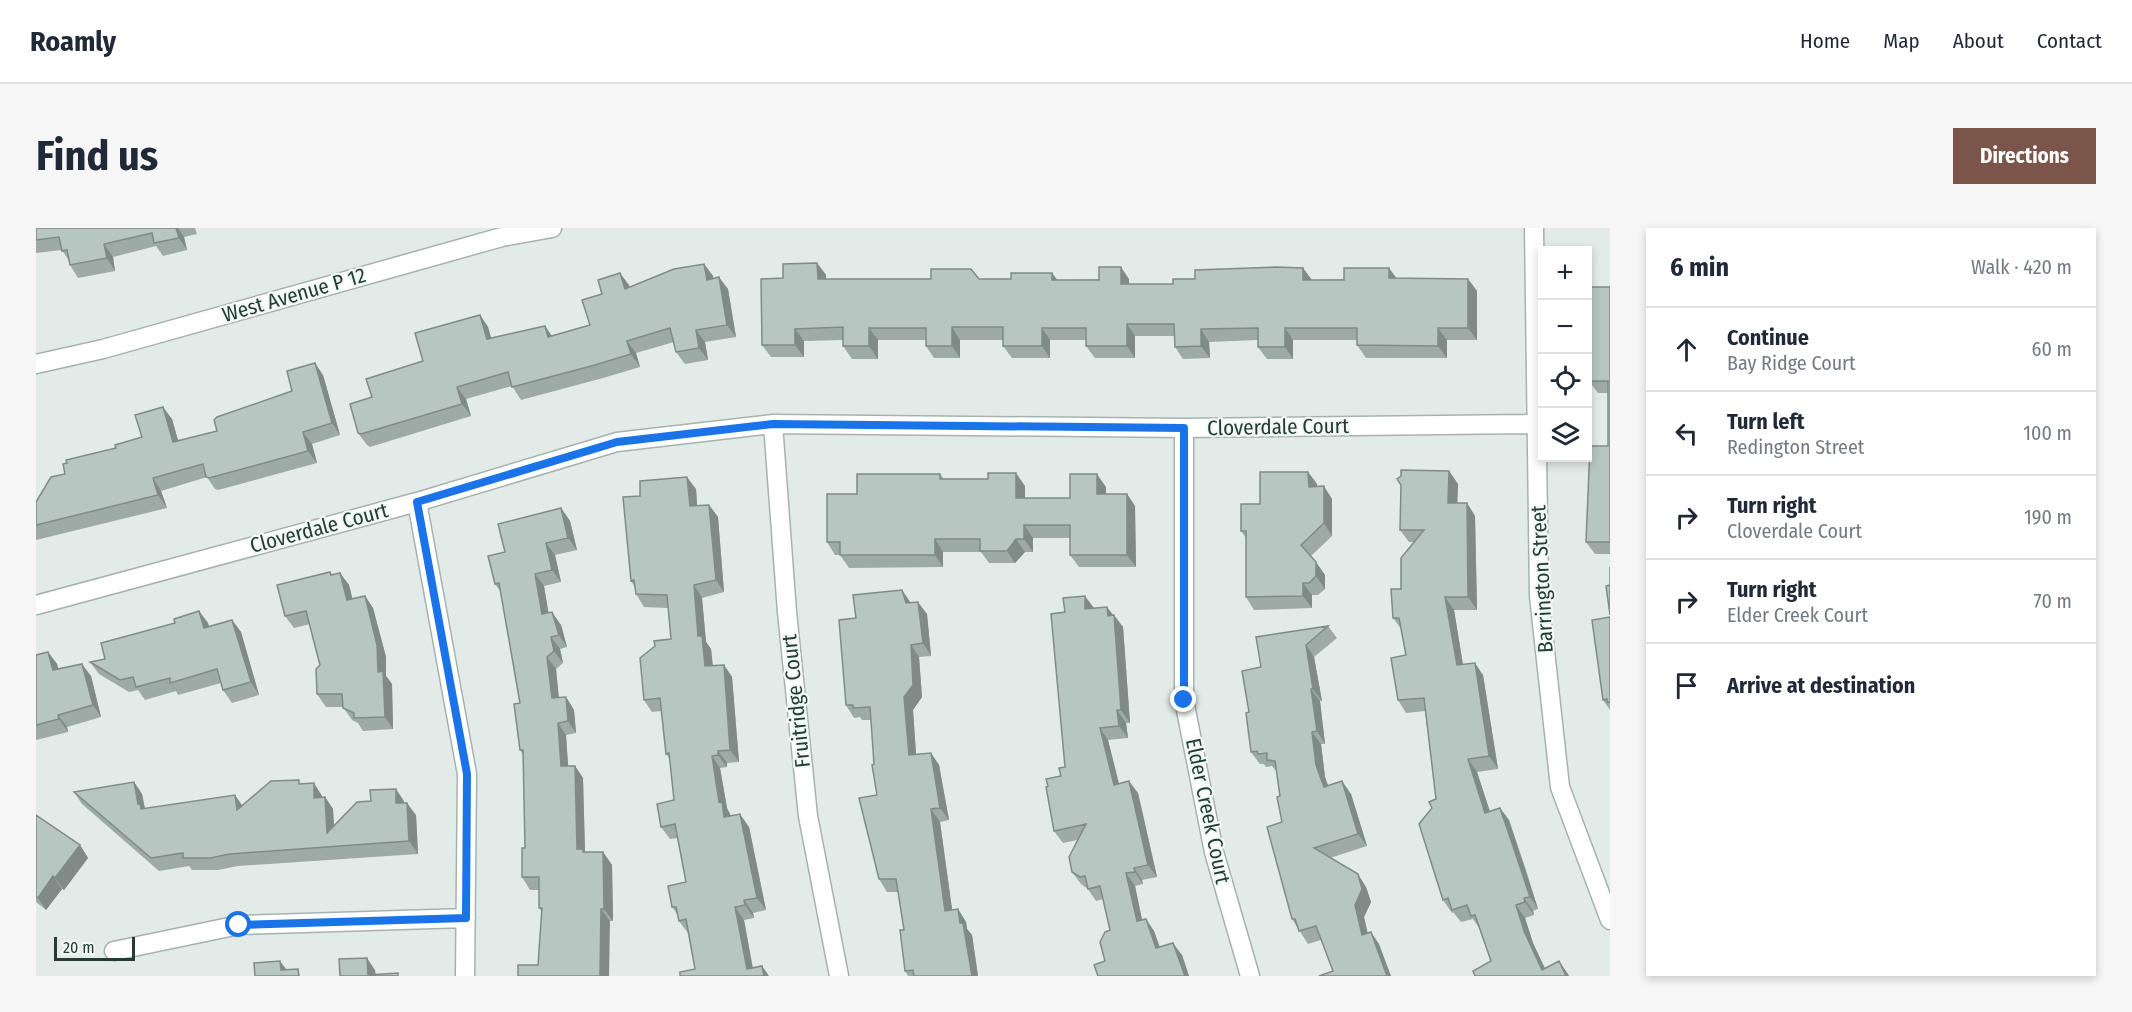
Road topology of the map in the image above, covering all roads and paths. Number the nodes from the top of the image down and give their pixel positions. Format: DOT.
graph roads {
  1 [pos="552,228"];
  2 [pos="1534,228"];
  3 [pos="36,364"];
  4 [pos="773,424"];
  5 [pos="1536,424"];
  6 [pos="1184,428"];
  7 [pos="417,502"];
  8 [pos="36,604"];
  9 [pos="466,918"];
  10 [pos="1610,920"];
  11 [pos="114,951"];
  12 [pos="465,976"];
  13 [pos="839,976"];
  14 [pos="1250,976"];
  1 -- 3 [label="street, West Avenue P 12"];
  2 -- 5 [label="street, Barrington Street"];
  4 -- 6 [label="street, Cloverdale Court"];
  4 -- 7 [label="street, Cloverdale Court"];
  4 -- 13 [label="street, Fruitridge Court"];
  5 -- 6 [label="street, Cloverdale Court"];
  5 -- 10 [label="street, Barrington Street"];
  6 -- 14 [label="street, Elder Creek Court"];
  7 -- 8 [label="street, Cloverdale Court"];
  7 -- 9 [label="street"];
  9 -- 11 [label="street"];
  9 -- 12 [label="street"];
}
